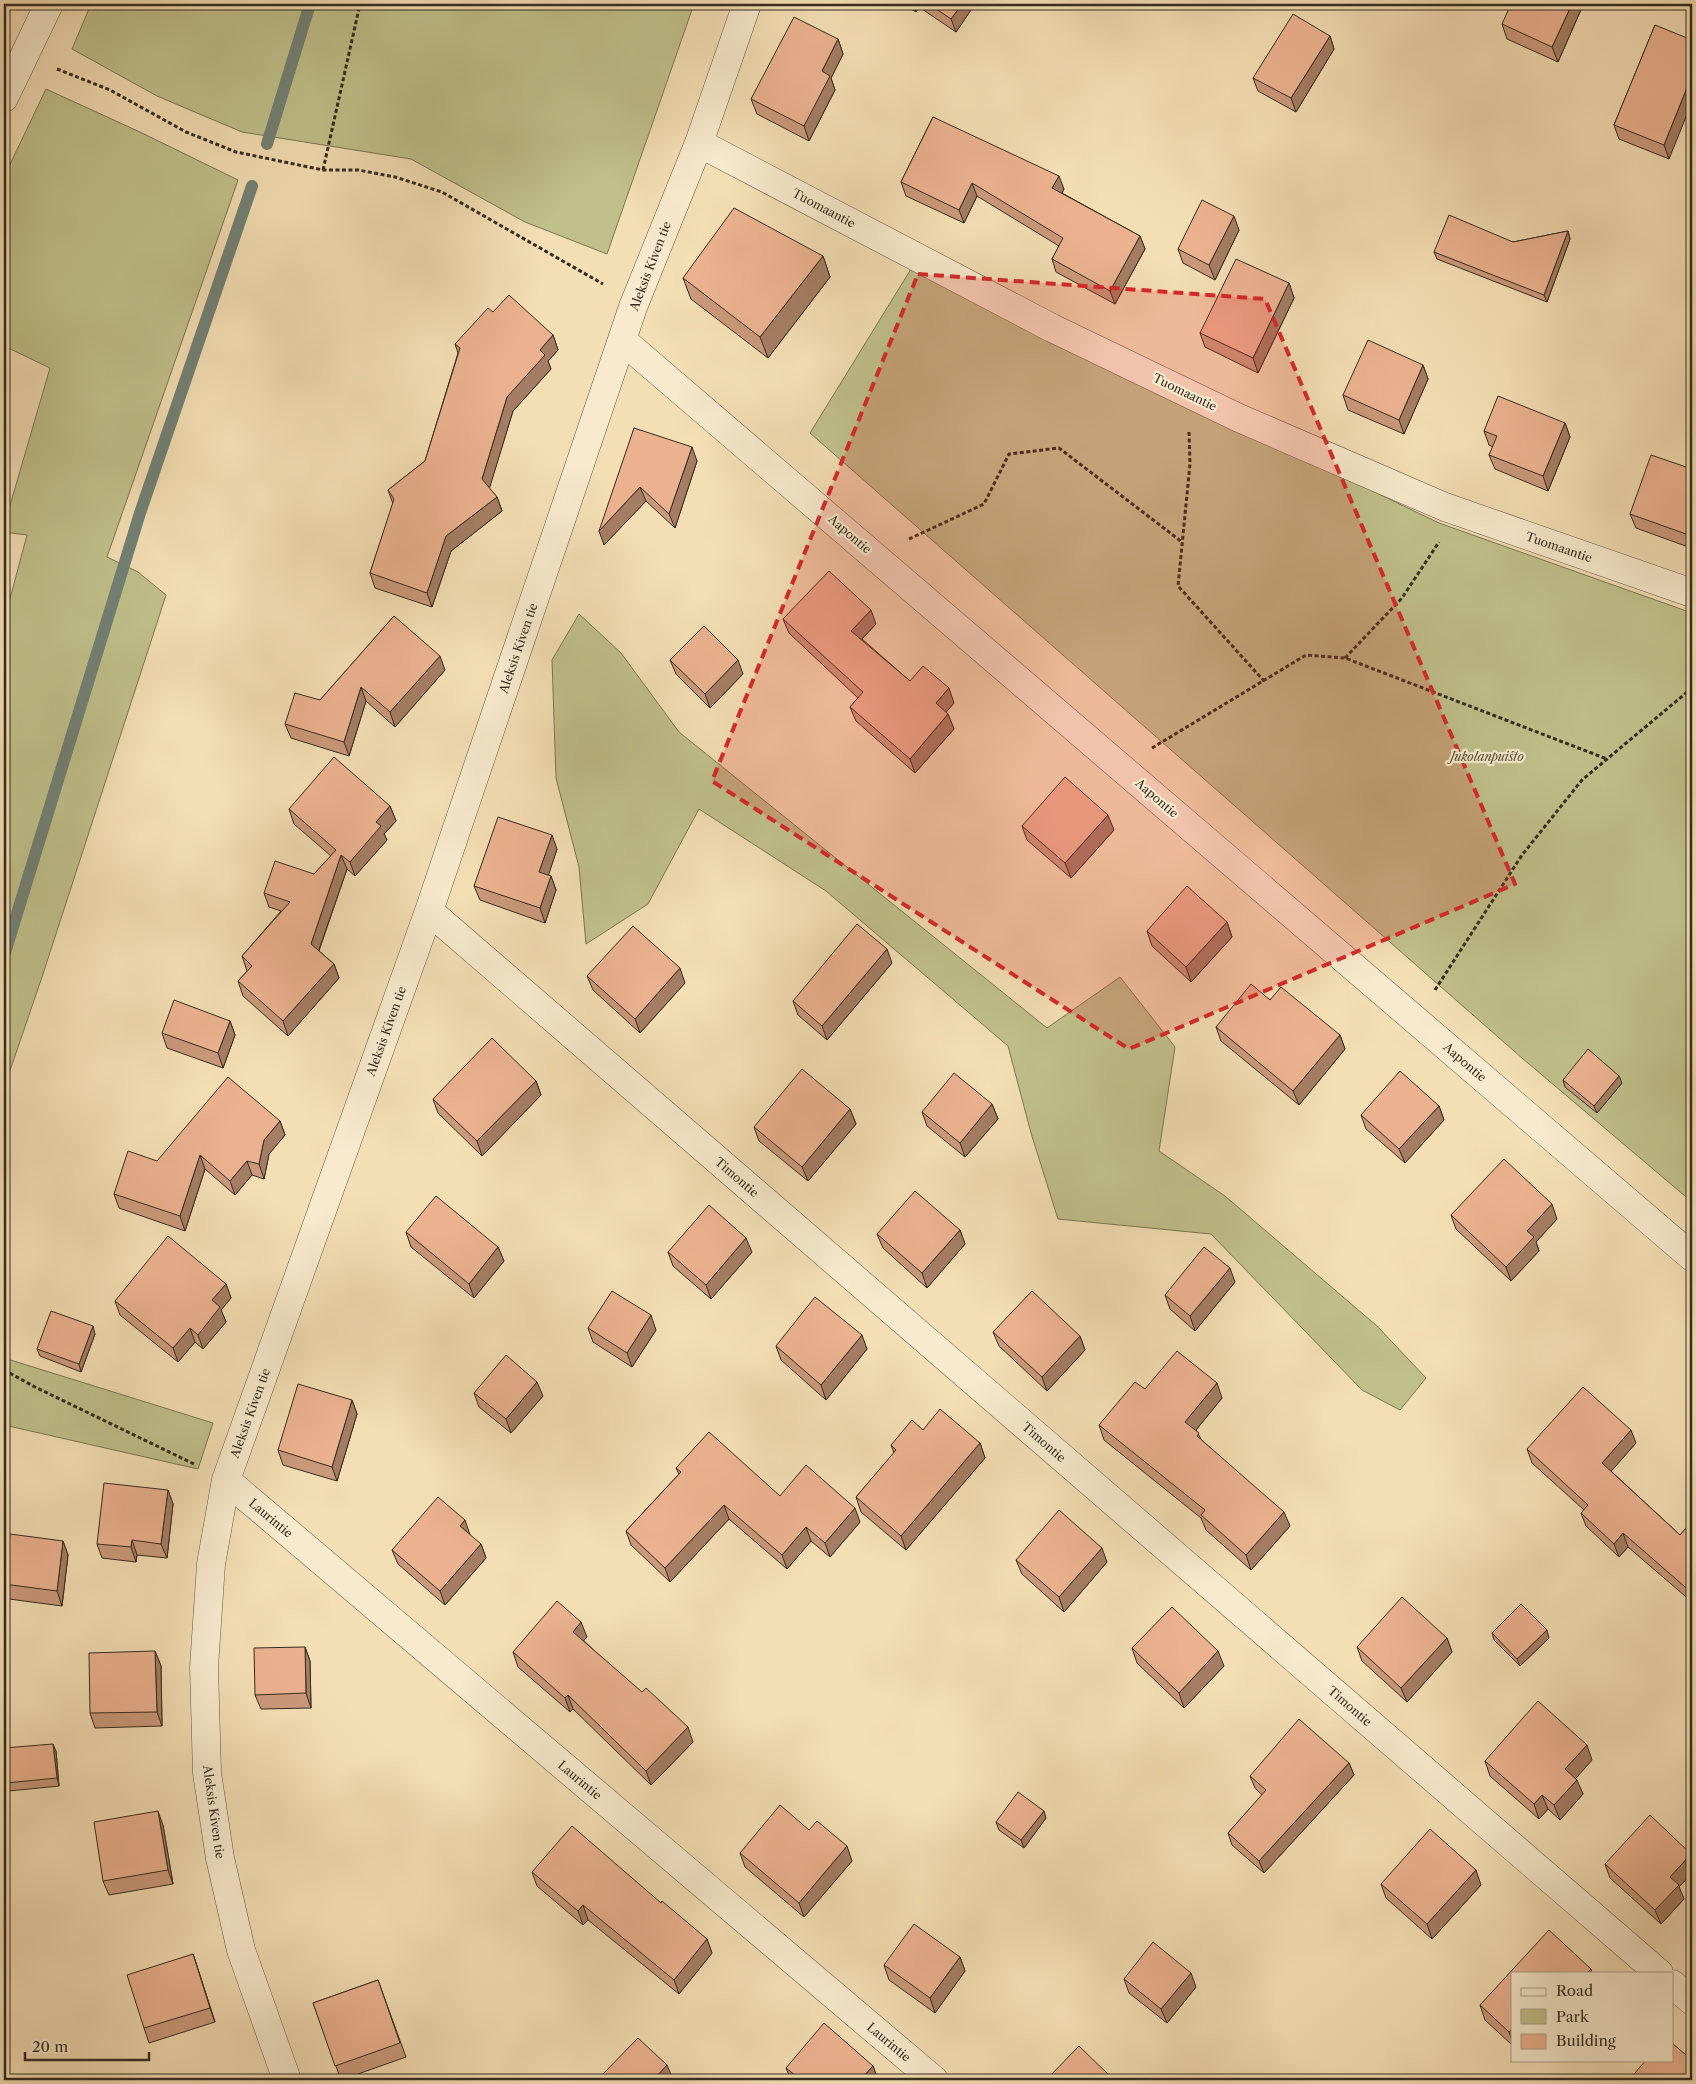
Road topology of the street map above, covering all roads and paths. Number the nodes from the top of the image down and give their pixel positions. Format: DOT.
graph roads {
  1 [pos="49,4"];
  2 [pos="360,4"];
  3 [pos="746,4"];
  4 [pos="56,69"];
  5 [pos="4,98"];
  6 [pos="698,143"];
  7 [pos="323,170"];
  8 [pos="609,287"];
  9 [pos="622,340"];
  10 [pos="1188,394"];
  11 [pos="1459,512"];
  12 [pos="906,541"];
  13 [pos="1182,542"];
  14 [pos="1692,593"];
  15 [pos="1345,658"];
  16 [pos="1264,680"];
  17 [pos="1692,688"];
  18 [pos="1149,750"];
  19 [pos="1607,759"];
  20 [pos="428,911"];
  21 [pos="1433,993"];
  22 [pos="1692,1257"];
  23 [pos="4,1370"];
  24 [pos="226,1480"];
  25 [pos="1658,1972"];
  26 [pos="1674,1986"];
  27 [pos="1692,2002"];
  28 [pos="287,2080"];
  29 [pos="934,2080"];
  1 -- 5 [label="street"];
  2 -- 7 [label="path"];
  3 -- 6 [label="street, Aleksis Kiven tie"];
  4 -- 7 [label="path"];
  6 -- 9 [label="street, Aleksis Kiven tie"];
  6 -- 10 [label="street, Tuomaantie"];
  7 -- 8 [label="path"];
  9 -- 20 [label="street, Aleksis Kiven tie"];
  9 -- 22 [label="street, Aapontie"];
  10 -- 11 [label="street, Tuomaantie"];
  10 -- 13 [label="path"];
  11 -- 14 [label="street, Tuomaantie"];
  11 -- 15 [label="path"];
  12 -- 13 [label="path"];
  13 -- 16 [label="path"];
  15 -- 16 [label="path"];
  15 -- 19 [label="path"];
  16 -- 18 [label="path"];
  17 -- 19 [label="path"];
  19 -- 21 [label="path"];
  20 -- 24 [label="street, Aleksis Kiven tie"];
  20 -- 25 [label="street, Timontie"];
  23 -- 24 [label="path"];
  24 -- 28 [label="street, Aleksis Kiven tie"];
  24 -- 29 [label="street, Laurintie"];
  26 -- 27 [label="street"];
}
